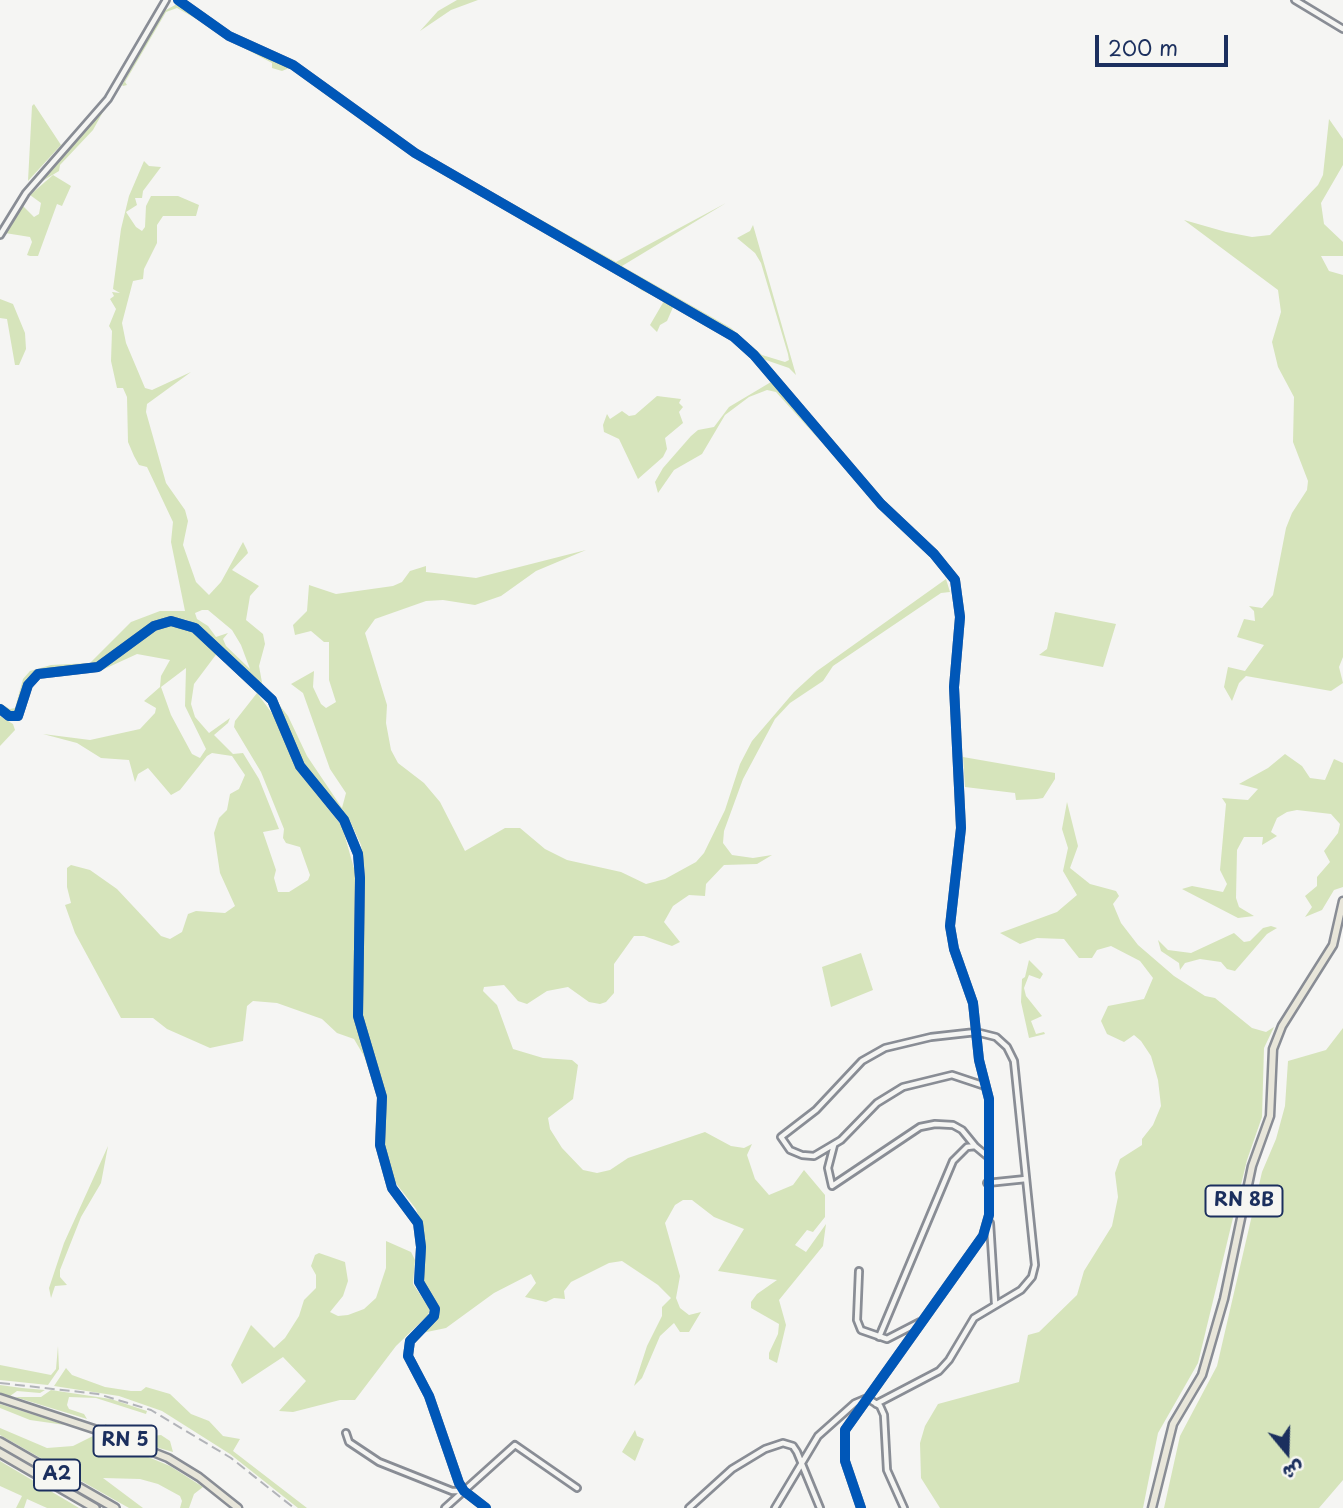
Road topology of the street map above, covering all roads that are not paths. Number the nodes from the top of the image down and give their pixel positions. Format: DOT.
graph roads {
  1 [pos="166,0"];
  2 [pos="178,0"];
  3 [pos="1295,0"];
  4 [pos="1343,29"];
  5 [pos="0,235"];
  6 [pos="0,709"];
  7 [pos="1343,901"];
  8 [pos="976,1032"];
  9 [pos="986,1086"];
  10 [pos="834,1145"];
  11 [pos="975,1146"];
  12 [pos="988,1156"];
  13 [pos="1026,1179"];
  14 [pos="987,1183"];
  15 [pos="989,1215"];
  16 [pos="859,1271"];
  17 [pos="995,1303"];
  18 [pos="922,1321"];
  19 [pos="879,1337"];
  20 [pos="0,1398"];
  21 [pos="867,1398"];
  22 [pos="876,1404"];
  23 [pos="346,1433"];
  24 [pos="0,1442"];
  25 [pos="0,1453"];
  26 [pos="802,1464"];
  27 [pos="577,1488"];
  28 [pos="464,1491"];
  29 [pos="95,1508"];
  30 [pos="115,1508"];
  31 [pos="238,1508"];
  32 [pos="445,1508"];
  33 [pos="486,1508"];
  34 [pos="689,1508"];
  35 [pos="775,1508"];
  36 [pos="820,1508"];
  37 [pos="862,1508"];
  38 [pos="904,1508"];
  39 [pos="1152,1508"];
  1 -- 5 [label="street"];
  2 -- 8 [label="street"];
  3 -- 4 [label="street"];
  6 -- 28 [label="street"];
  7 -- 39 [label="main road, RN 8B"];
  8 -- 9 [label="street"];
  8 -- 10 [label="street"];
  8 -- 13 [label="street"];
  9 -- 10 [label="street"];
  9 -- 12 [label="street"];
  10 -- 11 [label="street"];
  11 -- 12 [label="street"];
  11 -- 19 [label="street"];
  12 -- 14 [label="street"];
  13 -- 14 [label="street"];
  13 -- 17 [label="street"];
  14 -- 15 [label="street"];
  15 -- 17 [label="street"];
  15 -- 18 [label="street"];
  16 -- 19 [label="street"];
  17 -- 22 [label="street"];
  18 -- 19 [label="street"];
  18 -- 21 [label="street"];
  20 -- 31 [label="main road, RN 5"];
  21 -- 22 [label="street"];
  21 -- 26 [label="street"];
  21 -- 37 [label="street"];
  22 -- 38 [label="street"];
  23 -- 28 [label="street"];
  24 -- 30 [label="highway, A2"];
  25 -- 29 [label="highway, A2"];
  26 -- 34 [label="street"];
  26 -- 35 [label="street"];
  26 -- 36 [label="street"];
  27 -- 28 [label="street"];
  28 -- 32 [label="street"];
  28 -- 33 [label="street"];
}
